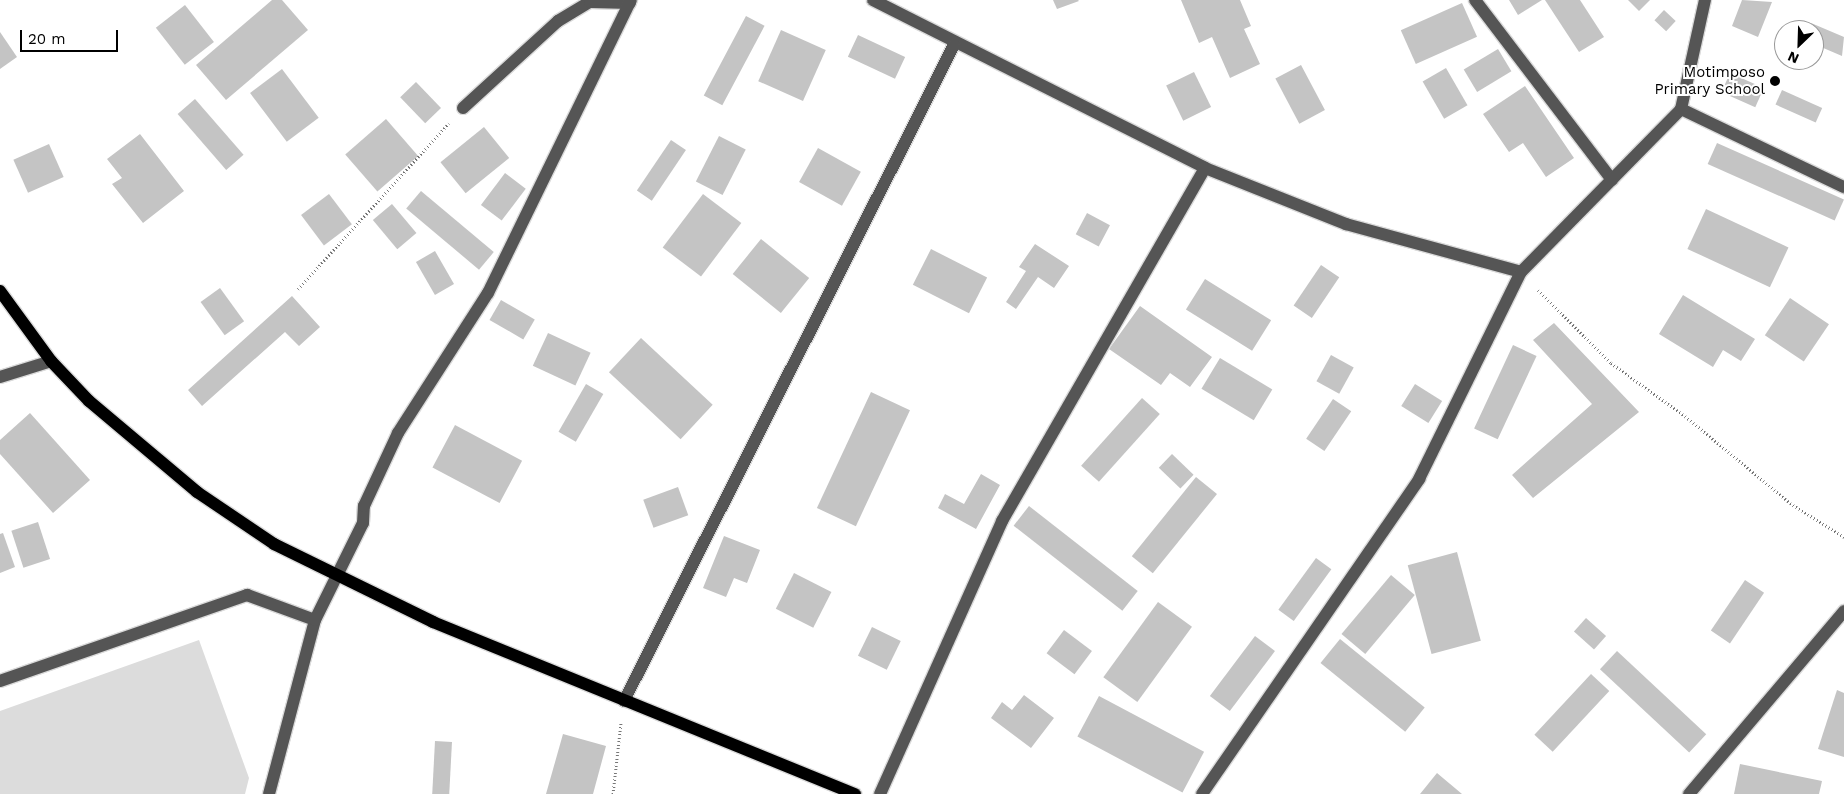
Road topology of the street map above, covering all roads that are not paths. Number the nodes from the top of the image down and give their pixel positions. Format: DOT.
graph roads {
  1 [pos="873,0"];
  2 [pos="1475,0"];
  3 [pos="1705,0"];
  4 [pos="631,1"];
  5 [pos="954,45"];
  6 [pos="463,108"];
  7 [pos="1681,109"];
  8 [pos="1205,168"];
  9 [pos="1612,180"];
  10 [pos="1844,186"];
  11 [pos="1521,272"];
  12 [pos="0,291"];
  13 [pos="51,361"];
  14 [pos="0,377"];
  15 [pos="338,578"];
  16 [pos="1844,611"];
  17 [pos="316,620"];
  18 [pos="0,681"];
  19 [pos="624,701"];
  20 [pos="269,794"];
  21 [pos="855,794"];
  22 [pos="880,794"];
  23 [pos="1202,794"];
  24 [pos="1689,794"];
  1 -- 5 [label="street"];
  2 -- 9 [label="street"];
  3 -- 7 [label="street"];
  4 -- 6 [label="street"];
  4 -- 15 [label="street"];
  5 -- 8 [label="street"];
  5 -- 19 [label="street"];
  7 -- 9 [label="street"];
  7 -- 10 [label="street"];
  8 -- 11 [label="street"];
  8 -- 22 [label="street"];
  9 -- 11 [label="street"];
  11 -- 23 [label="street"];
  12 -- 13 [label="main road"];
  13 -- 14 [label="street"];
  13 -- 15 [label="main road"];
  15 -- 17 [label="street"];
  15 -- 19 [label="main road"];
  16 -- 24 [label="street"];
  17 -- 18 [label="street"];
  17 -- 20 [label="street"];
  19 -- 21 [label="main road"];
}
